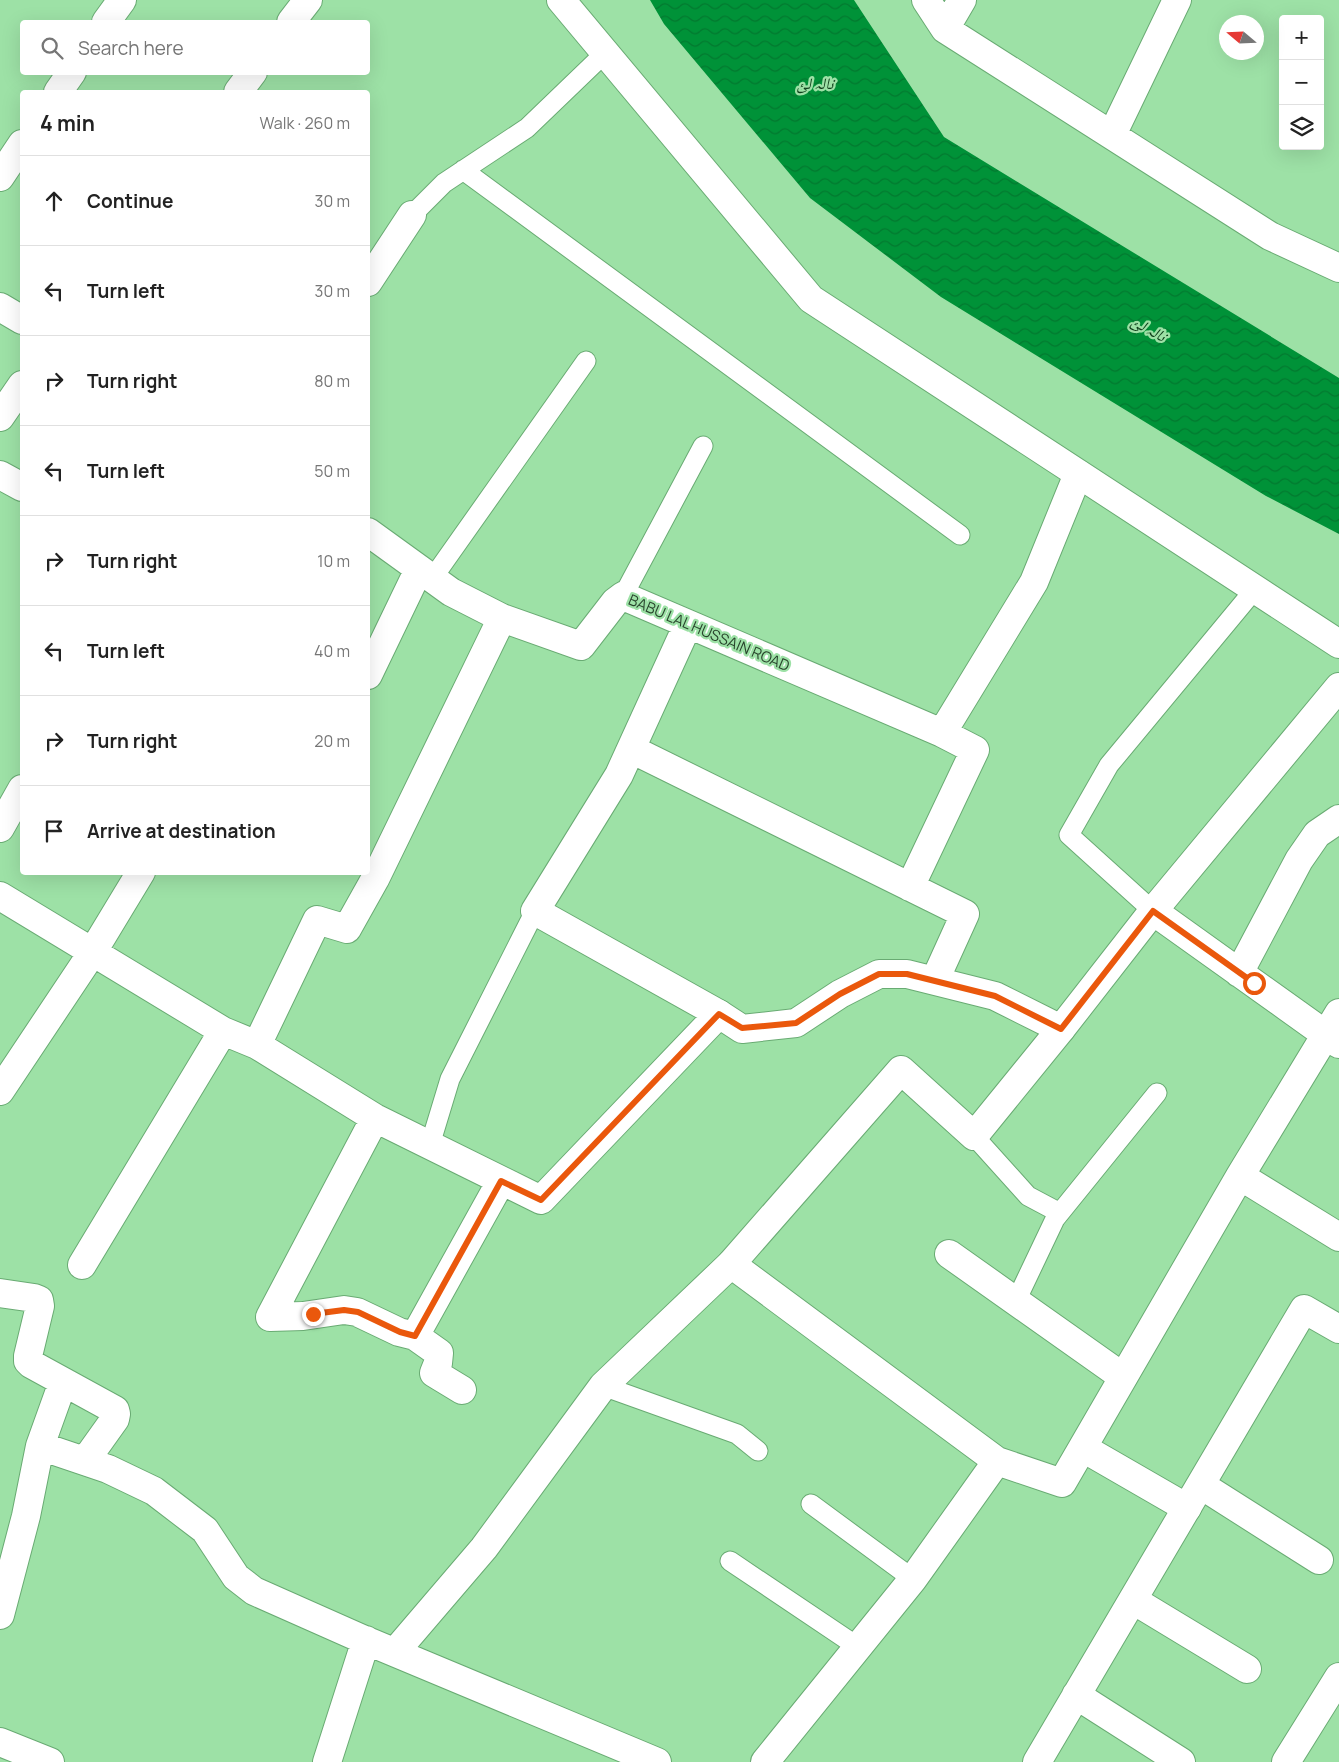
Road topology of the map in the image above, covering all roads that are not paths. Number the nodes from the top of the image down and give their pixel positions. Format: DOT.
graph roads {
  1 [pos="122,0"];
  2 [pos="308,0"];
  3 [pos="560,0"];
  4 [pos="926,0"];
  5 [pos="962,0"];
  6 [pos="1177,0"];
  7 [pos="107,20"];
  8 [pos="293,20"];
  9 [pos="945,28"];
  10 [pos="605,53"];
  11 [pos="70,75"];
  12 [pos="251,75"];
  13 [pos="59,90"];
  14 [pos="240,90"];
  15 [pos="1112,135"];
  16 [pos="20,147"];
  17 [pos="463,170"];
  18 [pos="0,177"];
  19 [pos="412,215"];
  20 [pos="1339,268"];
  21 [pos="370,279"];
  22 [pos="0,307"];
  23 [pos="20,319"];
  24 [pos="586,362"];
  25 [pos="20,388"];
  26 [pos="0,417"];
  27 [pos="703,446"];
  28 [pos="1078,474"];
  29 [pos="0,475"];
  30 [pos="20,486"];
  31 [pos="370,533"];
  32 [pos="960,535"];
  33 [pos="425,574"];
  34 [pos="1255,589"];
  35 [pos="622,596"];
  36 [pos="502,618"];
  37 [pos="688,624"];
  38 [pos="1339,644"];
  39 [pos="370,671"];
  40 [pos="1339,687"];
  41 [pos="942,734"];
  42 [pos="631,749"];
  43 [pos="20,793"];
  44 [pos="1339,819"];
  45 [pos="0,828"];
  46 [pos="370,874"];
  47 [pos="140,875"];
  48 [pos="369,876"];
  49 [pos="910,887"];
  50 [pos="0,896"];
  51 [pos="534,911"];
  52 [pos="1153,911"];
  53 [pos="92,953"];
  54 [pos="1239,973"];
  55 [pos="935,980"];
  56 [pos="1339,1012"];
  57 [pos="719,1014"];
  58 [pos="1061,1029"];
  59 [pos="223,1031"];
  60 [pos="1332,1040"];
  61 [pos="257,1045"];
  62 [pos="0,1091"];
  63 [pos="1157,1093"];
  64 [pos="375,1118"];
  65 [pos="974,1136"];
  66 [pos="430,1145"];
  67 [pos="1240,1176"];
  68 [pos="501,1181"];
  69 [pos="1060,1213"];
  70 [pos="1339,1237"];
  71 [pos="949,1254"];
  72 [pos="82,1264"];
  73 [pos="731,1264"];
  74 [pos="0,1293"];
  75 [pos="1016,1301"];
  76 [pos="1339,1329"];
  77 [pos="415,1336"];
  78 [pos="1123,1378"];
  79 [pos="63,1382"];
  80 [pos="603,1386"];
  81 [pos="462,1390"];
  82 [pos="40,1446"];
  83 [pos="1083,1448"];
  84 [pos="758,1451"];
  85 [pos="85,1461"];
  86 [pos="997,1461"];
  87 [pos="1201,1484"];
  88 [pos="811,1504"];
  89 [pos="1187,1508"];
  90 [pos="1319,1560"];
  91 [pos="730,1562"];
  92 [pos="913,1579"];
  93 [pos="1133,1600"];
  94 [pos="0,1615"];
  95 [pos="366,1640"];
  96 [pos="858,1647"];
  97 [pos="395,1652"];
  98 [pos="1248,1669"];
  99 [pos="1339,1678"];
  100 [pos="1076,1695"];
  101 [pos="0,1742"];
  102 [pos="50,1762"];
  103 [pos="327,1762"];
  104 [pos="657,1762"];
  105 [pos="765,1762"];
  106 [pos="1037,1762"];
  107 [pos="1181,1762"];
  108 [pos="1286,1762"];
  1 -- 7 [label="street"];
  2 -- 8 [label="street"];
  3 -- 10 [label="street"];
  4 -- 9 [label="street"];
  5 -- 9 [label="street"];
  6 -- 15 [label="street"];
  9 -- 15 [label="street"];
  10 -- 17 [label="lane"];
  10 -- 28 [label="street"];
  11 -- 13 [label="street"];
  12 -- 14 [label="street"];
  15 -- 20 [label="street"];
  16 -- 18 [label="street"];
  17 -- 19 [label="lane"];
  17 -- 32 [label="lane"];
  19 -- 21 [label="street"];
  22 -- 23 [label="street"];
  24 -- 33 [label="lane"];
  25 -- 26 [label="street"];
  27 -- 35 [label="lane"];
  28 -- 34 [label="street"];
  28 -- 41 [label="street"];
  29 -- 30 [label="street"];
  31 -- 33 [label="street, BABU LAL HUSSAIN ROAD"];
  33 -- 36 [label="street, BABU LAL HUSSAIN ROAD"];
  33 -- 39 [label="street"];
  34 -- 38 [label="street"];
  34 -- 52 [label="lane"];
  35 -- 36 [label="street, BABU LAL HUSSAIN ROAD"];
  35 -- 37 [label="street, BABU LAL HUSSAIN ROAD"];
  36 -- 46 [label="street"];
  37 -- 41 [label="street, BABU LAL HUSSAIN ROAD"];
  37 -- 42 [label="street"];
  40 -- 52 [label="street"];
  41 -- 49 [label="street, BABU LAL HUSSAIN ROAD"];
  42 -- 49 [label="street"];
  42 -- 51 [label="street"];
  43 -- 45 [label="street"];
  44 -- 54 [label="street"];
  47 -- 53 [label="street"];
  48 -- 61 [label="street"];
  49 -- 55 [label="street"];
  50 -- 53 [label="street"];
  51 -- 57 [label="street"];
  51 -- 66 [label="lane"];
  52 -- 54 [label="street"];
  52 -- 58 [label="street"];
  53 -- 59 [label="street"];
  53 -- 62 [label="street"];
  54 -- 60 [label="street"];
  55 -- 57 [label="street"];
  55 -- 58 [label="street"];
  56 -- 60 [label="street"];
  57 -- 68 [label="street"];
  58 -- 65 [label="street"];
  59 -- 61 [label="street"];
  59 -- 72 [label="street"];
  60 -- 67 [label="street"];
  61 -- 64 [label="street"];
  63 -- 69 [label="lane"];
  64 -- 66 [label="street"];
  64 -- 77 [label="street"];
  65 -- 69 [label="lane"];
  65 -- 73 [label="street"];
  66 -- 68 [label="street"];
  67 -- 70 [label="street"];
  67 -- 78 [label="street"];
  68 -- 77 [label="street"];
  69 -- 75 [label="lane"];
  71 -- 75 [label="street"];
  73 -- 80 [label="street"];
  73 -- 86 [label="street"];
  74 -- 79 [label="street"];
  75 -- 78 [label="street"];
  76 -- 87 [label="street"];
  77 -- 81 [label="street"];
  78 -- 83 [label="street"];
  79 -- 82 [label="street"];
  79 -- 85 [label="street"];
  80 -- 84 [label="lane"];
  80 -- 97 [label="street"];
  82 -- 85 [label="street"];
  82 -- 94 [label="street"];
  83 -- 86 [label="street"];
  83 -- 89 [label="street"];
  85 -- 95 [label="street"];
  86 -- 92 [label="street"];
  87 -- 89 [label="street"];
  87 -- 90 [label="street"];
  88 -- 92 [label="lane"];
  89 -- 93 [label="street"];
  91 -- 96 [label="lane"];
  92 -- 96 [label="street"];
  93 -- 98 [label="street"];
  93 -- 100 [label="street"];
  95 -- 97 [label="street"];
  95 -- 103 [label="street"];
  96 -- 105 [label="street"];
  97 -- 104 [label="street"];
  99 -- 108 [label="street"];
  100 -- 106 [label="street"];
  100 -- 107 [label="street"];
  101 -- 102 [label="street"];
}
